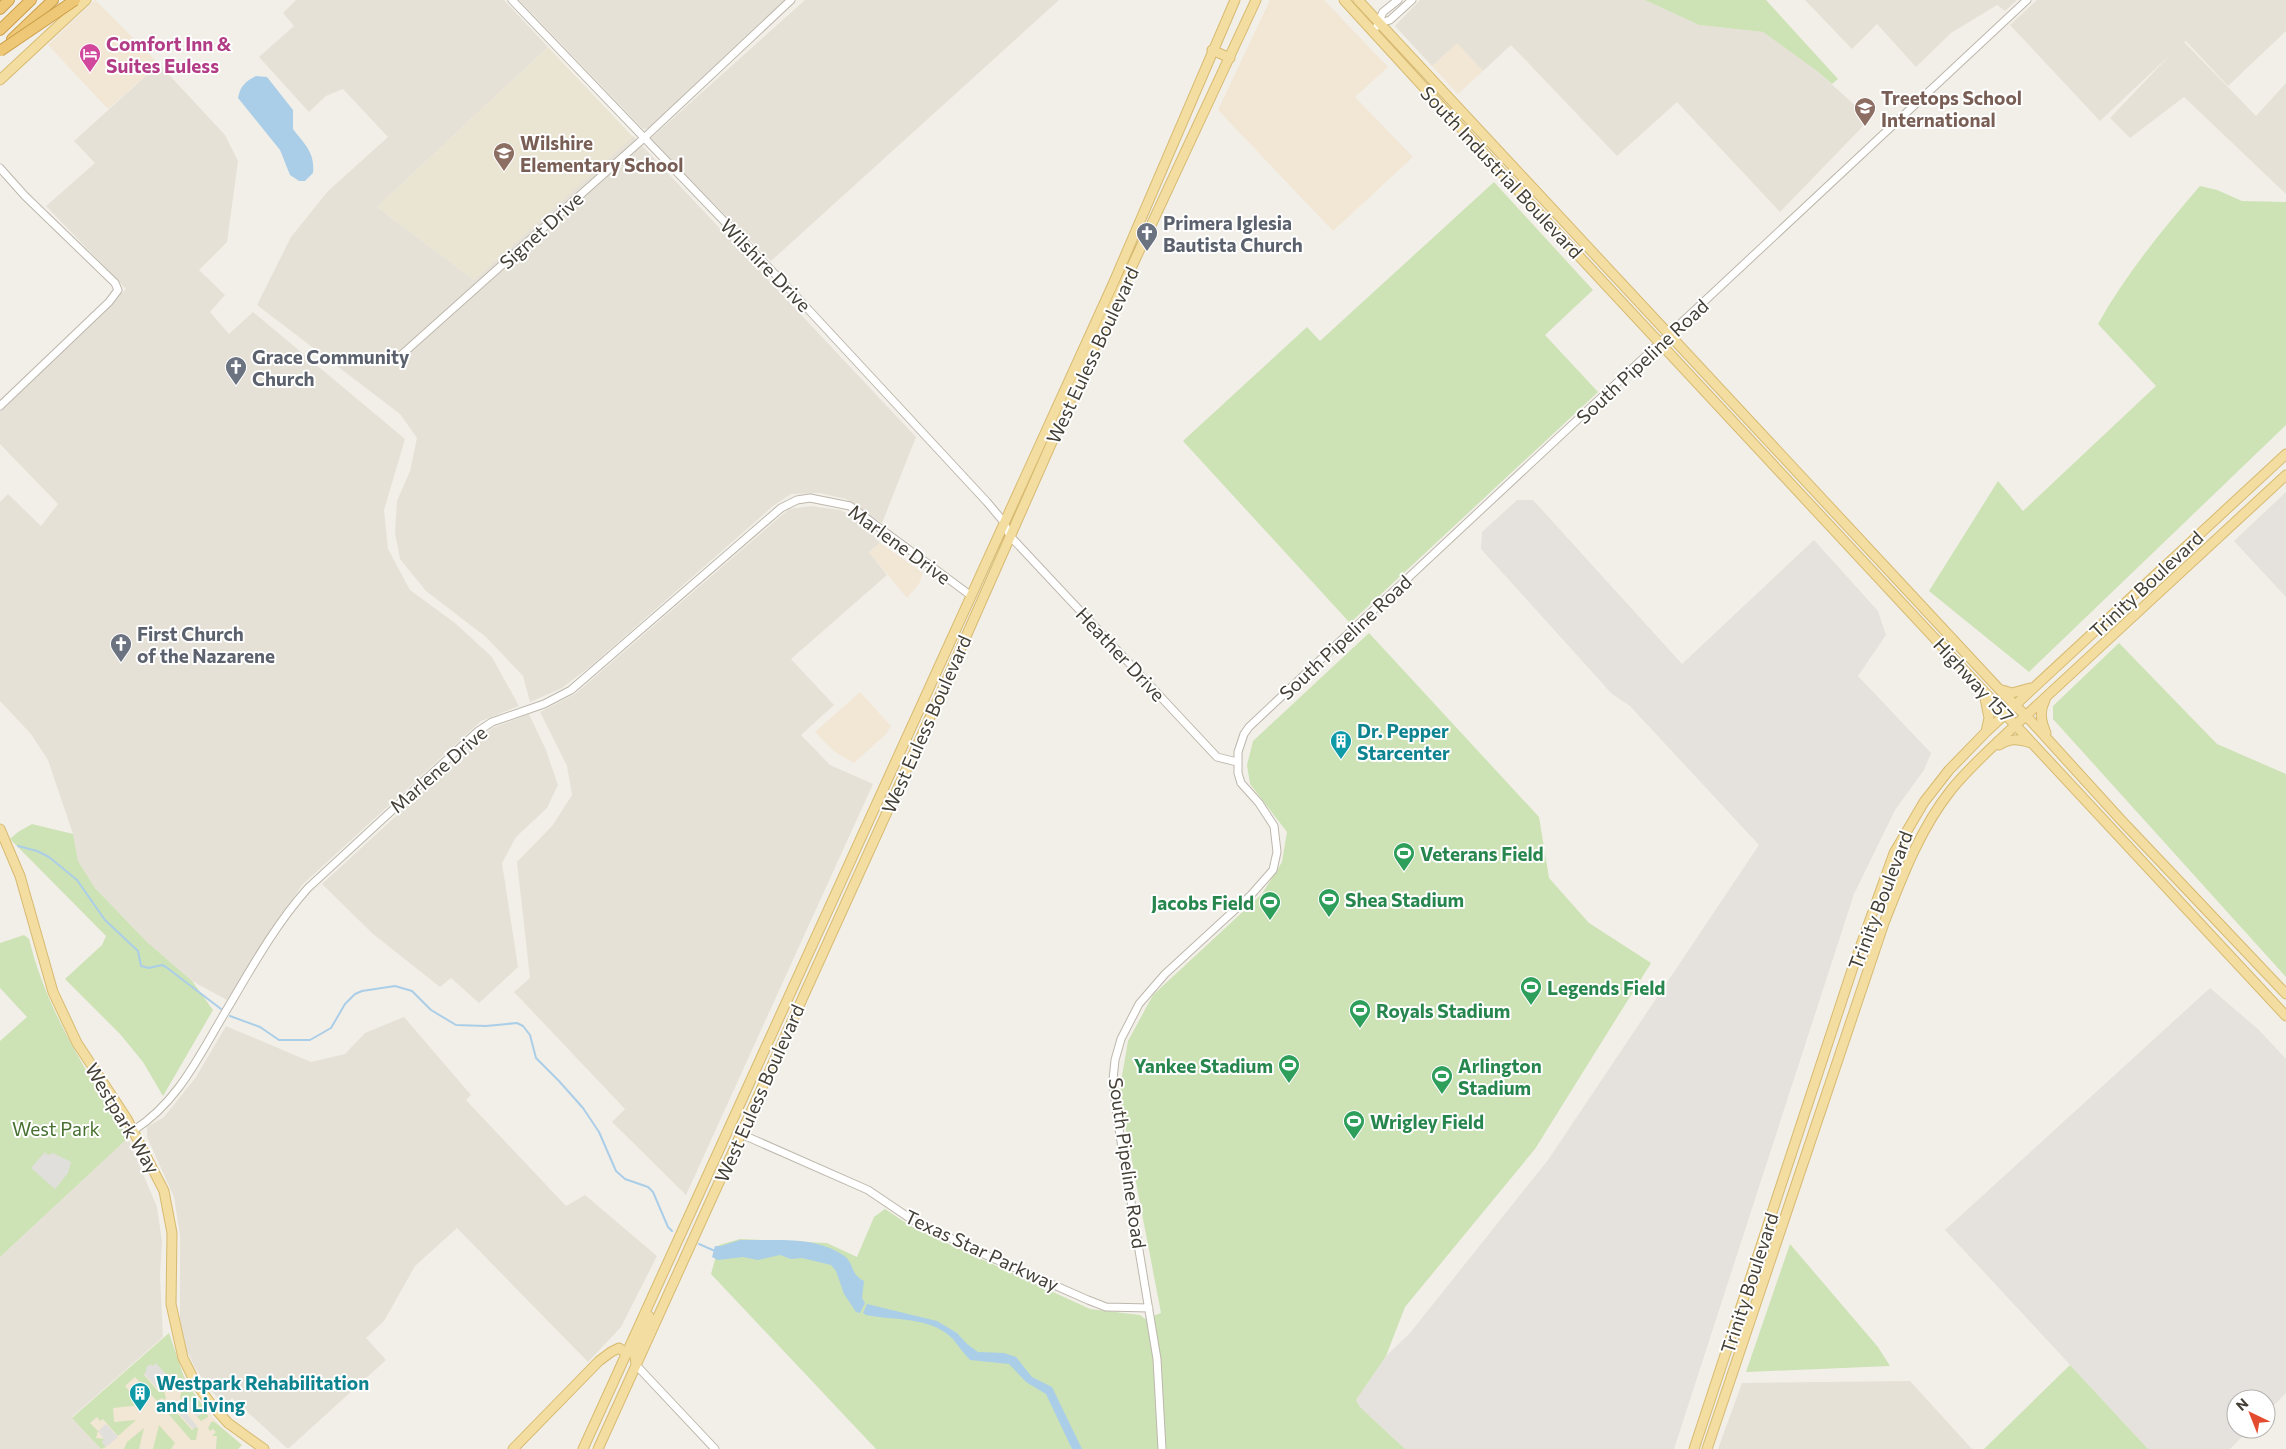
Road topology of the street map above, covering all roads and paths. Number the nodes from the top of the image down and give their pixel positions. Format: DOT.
graph roads {
  1 [pos="9,0"];
  2 [pos="31,0"];
  3 [pos="53,0"];
  4 [pos="75,0"];
  5 [pos="86,0"];
  6 [pos="512,0"];
  7 [pos="791,0"];
  8 [pos="1235,0"];
  9 [pos="1256,0"];
  10 [pos="1344,0"];
  11 [pos="1358,0"];
  12 [pos="1398,0"];
  13 [pos="1412,0"];
  14 [pos="2027,0"];
  15 [pos="0,9"];
  16 [pos="1380,23"];
  17 [pos="0,30"];
  18 [pos="1372,32"];
  19 [pos="1212,50"];
  20 [pos="0,51"];
  21 [pos="1230,58"];
  22 [pos="0,80"];
  23 [pos="1462,111"];
  24 [pos="1453,120"];
  25 [pos="1182,121"];
  26 [pos="644,138"];
  27 [pos="1191,139"];
  28 [pos="0,168"];
  29 [pos="1670,334"];
  30 [pos="1661,343"];
  31 [pos="399,357"];
  32 [pos="0,406"];
  33 [pos="2286,454"];
  34 [pos="2286,475"];
  35 [pos="1003,521"];
  36 [pos="1010,536"];
  37 [pos="970,595"];
  38 [pos="2109,618"];
  39 [pos="2119,628"];
  40 [pos="2039,683"];
  41 [pos="1999,689"];
  42 [pos="1983,691"];
  43 [pos="2047,696"];
  44 [pos="2016,705"];
  45 [pos="2006,714"];
  46 [pos="2026,716"];
  47 [pos="2016,725"];
  48 [pos="1986,732"];
  49 [pos="2049,740"];
  50 [pos="2034,744"];
  51 [pos="1986,753"];
  52 [pos="1237,762"];
  53 [pos="2,832"];
  54 [pos="2171,874"];
  55 [pos="2161,883"];
  56 [pos="1861,946"];
  57 [pos="1874,951"];
  58 [pos="2286,994"];
  59 [pos="2286,1016"];
  60 [pos="728,1128"];
  61 [pos="1800,1128"];
  62 [pos="134,1130"];
  63 [pos="1813,1132"];
  64 [pos="741,1134"];
  65 [pos="650,1299"];
  66 [pos="1148,1308"];
  67 [pos="1731,1334"];
  68 [pos="1744,1338"];
  69 [pos="626,1353"];
  70 [pos="636,1365"];
  71 [pos="604,1435"];
  72 [pos="264,1449"];
  73 [pos="513,1449"];
  74 [pos="583,1449"];
  75 [pos="598,1449"];
  76 [pos="715,1449"];
  77 [pos="1162,1449"];
  78 [pos="1694,1449"];
  79 [pos="1707,1449"];
  1 -- 15 [label="highway"];
  2 -- 17 [label="highway"];
  3 -- 20 [label="highway"];
  4 -- 20 [label="highway, bridge"];
  5 -- 22 [label="main road"];
  6 -- 26 [label="street, Wilshire Drive"];
  7 -- 26 [label="street, Signet Drive"];
  8 -- 19 [label="main road, West Euless Boulevard"];
  9 -- 21 [label="main road, West Euless Boulevard"];
  10 -- 18 [label="main road, South Industrial Boulevard"];
  11 -- 16 [label="main road, South Industrial Boulevard"];
  12 -- 16 [label="street"];
  13 -- 16 [label="street"];
  14 -- 29 [label="street, South Pipeline Road"];
  16 -- 18 [label="street"];
  16 -- 23 [label="main road, South Industrial Boulevard"];
  18 -- 24 [label="main road, South Industrial Boulevard"];
  19 -- 21 [label="main road"];
  19 -- 25 [label="main road, West Euless Boulevard"];
  21 -- 27 [label="main road, West Euless Boulevard"];
  23 -- 24 [label="main road"];
  23 -- 29 [label="main road, South Industrial Boulevard"];
  24 -- 30 [label="main road, South Industrial Boulevard"];
  25 -- 27 [label="main road"];
  25 -- 35 [label="main road, West Euless Boulevard"];
  26 -- 31 [label="street, Signet Drive"];
  26 -- 35 [label="street, Wilshire Drive"];
  27 -- 36 [label="main road, West Euless Boulevard"];
  28 -- 32 [label="street"];
  29 -- 30 [label="street, South Pipeline Road"];
  29 -- 41 [label="main road, Highway 157"];
  30 -- 42 [label="main road, Highway 157"];
  30 -- 52 [label="street, South Pipeline Road"];
  33 -- 38 [label="main road, Trinity Boulevard"];
  34 -- 39 [label="main road, Trinity Boulevard"];
  35 -- 36 [label="street, Wilshire Drive"];
  35 -- 37 [label="main road, West Euless Boulevard"];
  36 -- 52 [label="street, Heather Drive"];
  36 -- 64 [label="main road, West Euless Boulevard"];
  37 -- 60 [label="main road, West Euless Boulevard"];
  37 -- 62 [label="street, Marlene Drive"];
  38 -- 39 [label="main road"];
  38 -- 40 [label="main road, Trinity Boulevard"];
  39 -- 43 [label="main road, Trinity Boulevard"];
  40 -- 41 [label="main road"];
  40 -- 44 [label="main road, Trinity Boulevard"];
  41 -- 44 [label="main road, Highway 157"];
  42 -- 45 [label="main road, Highway 157"];
  42 -- 48 [label="main road"];
  43 -- 46 [label="main road, Trinity Boulevard"];
  43 -- 49 [label="main road"];
  44 -- 45 [label="main road, Trinity Boulevard"];
  44 -- 46 [label="main road, Highway 157"];
  45 -- 47 [label="main road, Highway 157"];
  45 -- 48 [label="main road, Trinity Boulevard"];
  46 -- 47 [label="main road, Trinity Boulevard"];
  46 -- 49 [label="main road, Highway 157"];
  47 -- 50 [label="main road, Highway 157"];
  47 -- 51 [label="main road, Trinity Boulevard"];
  48 -- 56 [label="main road, Trinity Boulevard"];
  49 -- 54 [label="main road, Highway 157"];
  50 -- 51 [label="main road"];
  50 -- 55 [label="main road, Highway 157"];
  51 -- 57 [label="main road, Trinity Boulevard"];
  52 -- 66 [label="street, South Pipeline Road"];
  53 -- 62 [label="main road, Westpark Way"];
  54 -- 55 [label="main road"];
  54 -- 58 [label="main road, Highway 157"];
  55 -- 59 [label="main road, Highway 157"];
  56 -- 57 [label="main road"];
  56 -- 61 [label="main road, Trinity Boulevard"];
  57 -- 63 [label="main road, Trinity Boulevard"];
  60 -- 64 [label="main road"];
  60 -- 65 [label="main road, West Euless Boulevard"];
  61 -- 63 [label="main road"];
  61 -- 67 [label="main road, Trinity Boulevard"];
  62 -- 72 [label="main road, Westpark Way"];
  63 -- 68 [label="main road, Trinity Boulevard"];
  64 -- 66 [label="street, Texas Star Parkway"];
  64 -- 70 [label="main road, West Euless Boulevard"];
  65 -- 69 [label="main road, West Euless Boulevard"];
  65 -- 70 [label="main road"];
  66 -- 77 [label="street, South Pipeline Road"];
  67 -- 68 [label="main road"];
  67 -- 78 [label="main road, Trinity Boulevard"];
  68 -- 79 [label="main road, Trinity Boulevard"];
  69 -- 71 [label="main road"];
  69 -- 73 [label="main road"];
  69 -- 74 [label="main road, West Euless Boulevard"];
  70 -- 71 [label="main road, West Euless Boulevard"];
  70 -- 76 [label="street"];
  71 -- 75 [label="main road, West Euless Boulevard"];
}
